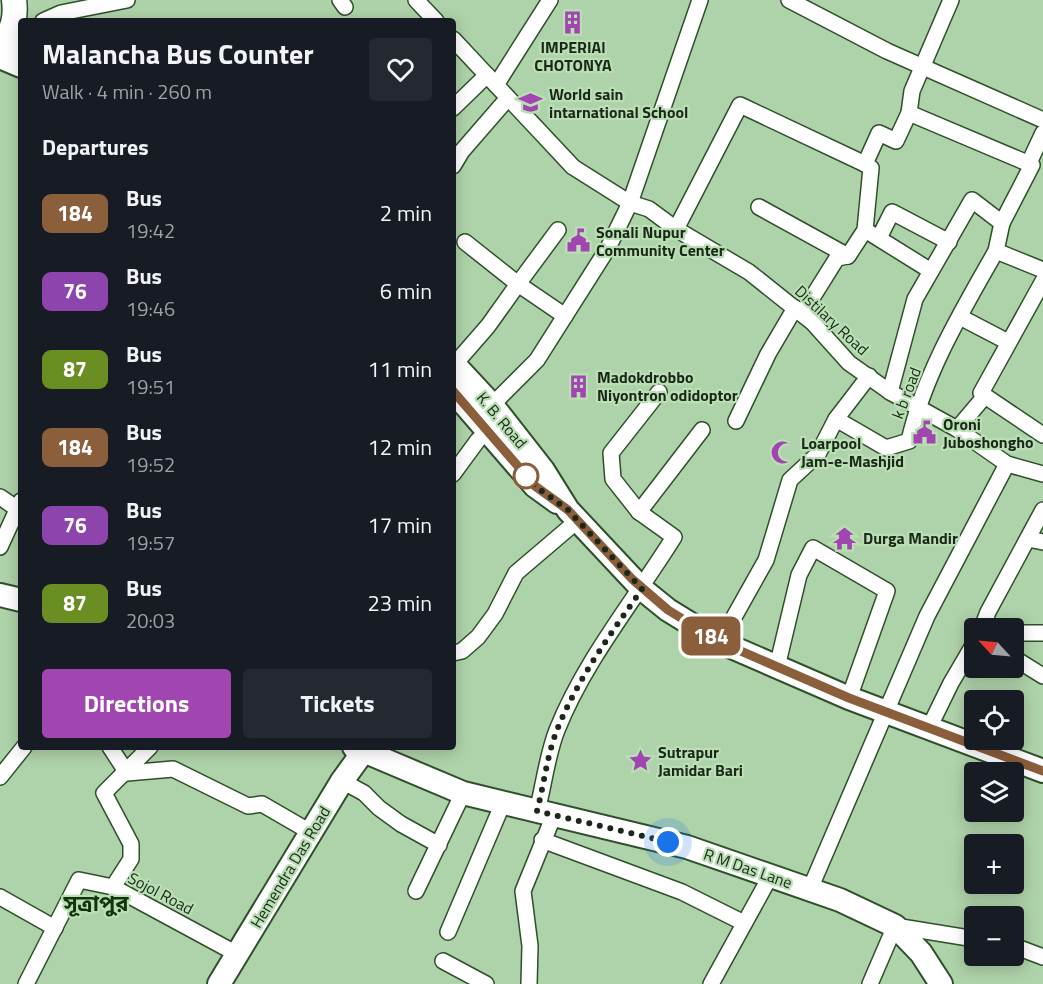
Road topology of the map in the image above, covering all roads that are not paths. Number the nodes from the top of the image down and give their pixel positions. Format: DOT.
graph roads {
  1 [pos="14,0"];
  2 [pos="127,0"];
  3 [pos="416,0"];
  4 [pos="550,0"];
  5 [pos="700,0"];
  6 [pos="789,0"];
  7 [pos="951,0"];
  8 [pos="75,5"];
  9 [pos="50,18"];
  10 [pos="433,18"];
  11 [pos="456,42"];
  12 [pos="12,50"];
  13 [pos="921,67"];
  14 [pos="491,80"];
  15 [pos="508,98"];
  16 [pos="456,106"];
  17 [pos="909,113"];
  18 [pos="1043,120"];
  19 [pos="1043,133"];
  20 [pos="456,161"];
  21 [pos="1029,163"];
  22 [pos="865,164"];
  23 [pos="630,203"];
  24 [pos="759,207"];
  25 [pos="1002,223"];
  26 [pos="676,229"];
  27 [pos="558,230"];
  28 [pos="865,230"];
  29 [pos="879,238"];
  30 [pos="465,242"];
  31 [pos="949,242"];
  32 [pos="996,251"];
  33 [pos="848,256"];
  34 [pos="1043,270"];
  35 [pos="931,271"];
  36 [pos="1043,281"];
  37 [pos="518,284"];
  38 [pos="798,311"];
  39 [pos="565,316"];
  40 [pos="960,317"];
  41 [pos="1008,342"];
  42 [pos="456,362"];
  43 [pos="456,367"];
  44 [pos="869,376"];
  45 [pos="659,392"];
  46 [pos="890,392"];
  47 [pos="456,393"];
  48 [pos="985,396"];
  49 [pos="916,408"];
  50 [pos="494,419"];
  51 [pos="836,419"];
  52 [pos="736,421"];
  53 [pos="957,429"];
  54 [pos="702,430"];
  55 [pos="1043,435"];
  56 [pos="1007,464"];
  57 [pos="456,470"];
  58 [pos="1043,474"];
  59 [pos="0,497"];
  60 [pos="18,505"];
  61 [pos="18,507"];
  62 [pos="1043,510"];
  63 [pos="639,512"];
  64 [pos="573,515"];
  65 [pos="1036,541"];
  66 [pos="0,547"];
  67 [pos="642,589"];
  68 [pos="0,595"];
  69 [pos="18,599"];
  70 [pos="986,618"];
  71 [pos="1024,633"];
  72 [pos="1043,633"];
  73 [pos="720,642"];
  74 [pos="456,652"];
  75 [pos="964,661"];
  76 [pos="1024,664"];
  77 [pos="777,667"];
  78 [pos="1043,676"];
  79 [pos="849,698"];
  80 [pos="887,712"];
  81 [pos="929,728"];
  82 [pos="22,750"];
  83 [pos="112,750"];
  84 [pos="147,750"];
  85 [pos="360,750"];
  86 [pos="363,750"];
  87 [pos="1043,771"];
  88 [pos="127,773"];
  89 [pos="0,777"];
  90 [pos="342,781"];
  91 [pos="463,793"];
  92 [pos="503,803"];
  93 [pos="546,813"];
  94 [pos="312,833"];
  95 [pos="542,840"];
  96 [pos="439,845"];
  97 [pos="771,875"];
  98 [pos="113,887"];
  99 [pos="810,889"];
  100 [pos="416,891"];
  101 [pos="0,897"];
  102 [pos="744,923"];
  103 [pos="895,926"];
  104 [pos="55,928"];
  105 [pos="448,932"];
  106 [pos="964,937"];
  107 [pos="1024,950"];
  108 [pos="237,954"];
  109 [pos="1043,957"];
  110 [pos="443,961"];
  111 [pos="26,984"];
  112 [pos="219,984"];
  113 [pos="486,984"];
  114 [pos="529,984"];
  115 [pos="711,984"];
  116 [pos="870,984"];
  117 [pos="941,984"];
  1 -- 12 [label="main road"];
  2 -- 8 [label="street"];
  3 -- 10 [label="street"];
  4 -- 14 [label="street"];
  5 -- 23 [label="street"];
  6 -- 13 [label="street"];
  7 -- 13 [label="street"];
  8 -- 9 [label="street"];
  11 -- 14 [label="street, Distilary Road"];
  13 -- 17 [label="street"];
  13 -- 18 [label="street"];
  14 -- 15 [label="street, Distilary Road"];
  14 -- 16 [label="street"];
  15 -- 20 [label="street"];
  15 -- 23 [label="street, Distilary Road"];
  17 -- 21 [label="street"];
  17 -- 22 [label="street"];
  19 -- 21 [label="street, k b road"];
  21 -- 25 [label="street, k b road"];
  22 -- 26 [label="street"];
  22 -- 28 [label="street"];
  23 -- 26 [label="street, Distilary Road"];
  23 -- 39 [label="street"];
  24 -- 33 [label="street"];
  25 -- 31 [label="street"];
  25 -- 32 [label="street, k b road"];
  26 -- 38 [label="street, Distilary Road"];
  27 -- 37 [label="street"];
  28 -- 29 [label="street"];
  28 -- 33 [label="street"];
  29 -- 31 [label="street"];
  29 -- 35 [label="street"];
  30 -- 37 [label="street"];
  31 -- 35 [label="street"];
  32 -- 34 [label="street"];
  32 -- 40 [label="street, k b road"];
  33 -- 38 [label="street"];
  35 -- 46 [label="street"];
  36 -- 41 [label="street"];
  37 -- 39 [label="street"];
  37 -- 42 [label="street"];
  38 -- 44 [label="street, Distilary Road"];
  38 -- 52 [label="street"];
  39 -- 50 [label="street"];
  40 -- 41 [label="street"];
  40 -- 49 [label="street, k b road"];
  41 -- 48 [label="street"];
  43 -- 50 [label="street, K. B. Road"];
  44 -- 46 [label="street, Distilary Road"];
  44 -- 51 [label="street"];
  45 -- 63 [label="street"];
  46 -- 49 [label="street, Distilary Road"];
  47 -- 50 [label="street, K. B. Road"];
  48 -- 53 [label="street"];
  48 -- 55 [label="street"];
  49 -- 51 [label="street, k b road"];
  49 -- 53 [label="street, Distilary Road"];
  50 -- 57 [label="street"];
  50 -- 64 [label="street, K. B. Road"];
  51 -- 73 [label="street"];
  53 -- 56 [label="street, Distilary Road"];
  54 -- 63 [label="street"];
  56 -- 58 [label="street, Distilary Road"];
  56 -- 80 [label="street"];
  59 -- 60 [label="street"];
  61 -- 66 [label="street"];
  62 -- 65 [label="street"];
  63 -- 67 [label="street"];
  64 -- 67 [label="street, K. B. Road"];
  64 -- 74 [label="street"];
  65 -- 70 [label="street"];
  67 -- 73 [label="street, K. B. Road"];
  67 -- 93 [label="street"];
  68 -- 69 [label="street"];
  71 -- 72 [label="street"];
  73 -- 77 [label="street, K. B. Road"];
  75 -- 81 [label="street"];
  76 -- 78 [label="street"];
  77 -- 79 [label="street, K. B. Road"];
  77 -- 79 [label="street"];
  79 -- 80 [label="street, K. B. Road"];
  80 -- 81 [label="street, K. B. Road"];
  80 -- 99 [label="street"];
  81 -- 87 [label="street, K. B. Road"];
  82 -- 89 [label="street"];
  83 -- 88 [label="street"];
  84 -- 88 [label="street"];
  85 -- 90 [label="street, Hemendra Das Road"];
  86 -- 91 [label="street, R M Das Lane"];
  88 -- 94 [label="street"];
  88 -- 98 [label="street"];
  90 -- 94 [label="street, Hemendra Das Road"];
  90 -- 96 [label="street"];
  91 -- 92 [label="street, R M Das Lane"];
  91 -- 96 [label="street"];
  92 -- 93 [label="street, R M Das Lane"];
  92 -- 105 [label="street"];
  93 -- 95 [label="street"];
  93 -- 97 [label="street, R M Das Lane"];
  94 -- 108 [label="street, Hemendra Das Road"];
  95 -- 102 [label="street"];
  95 -- 114 [label="street"];
  96 -- 100 [label="street"];
  97 -- 99 [label="street, R M Das Lane"];
  97 -- 102 [label="street"];
  98 -- 104 [label="street, Sojol Road"];
  98 -- 108 [label="street, Sojol Road"];
  99 -- 103 [label="street, R M Das Lane"];
  101 -- 104 [label="street"];
  102 -- 115 [label="street"];
  103 -- 106 [label="street"];
  103 -- 116 [label="street"];
  103 -- 117 [label="street, R M Das Lane"];
  104 -- 111 [label="street"];
  107 -- 109 [label="street"];
  108 -- 112 [label="street, Hemendra Das Road"];
  110 -- 113 [label="street"];
}
